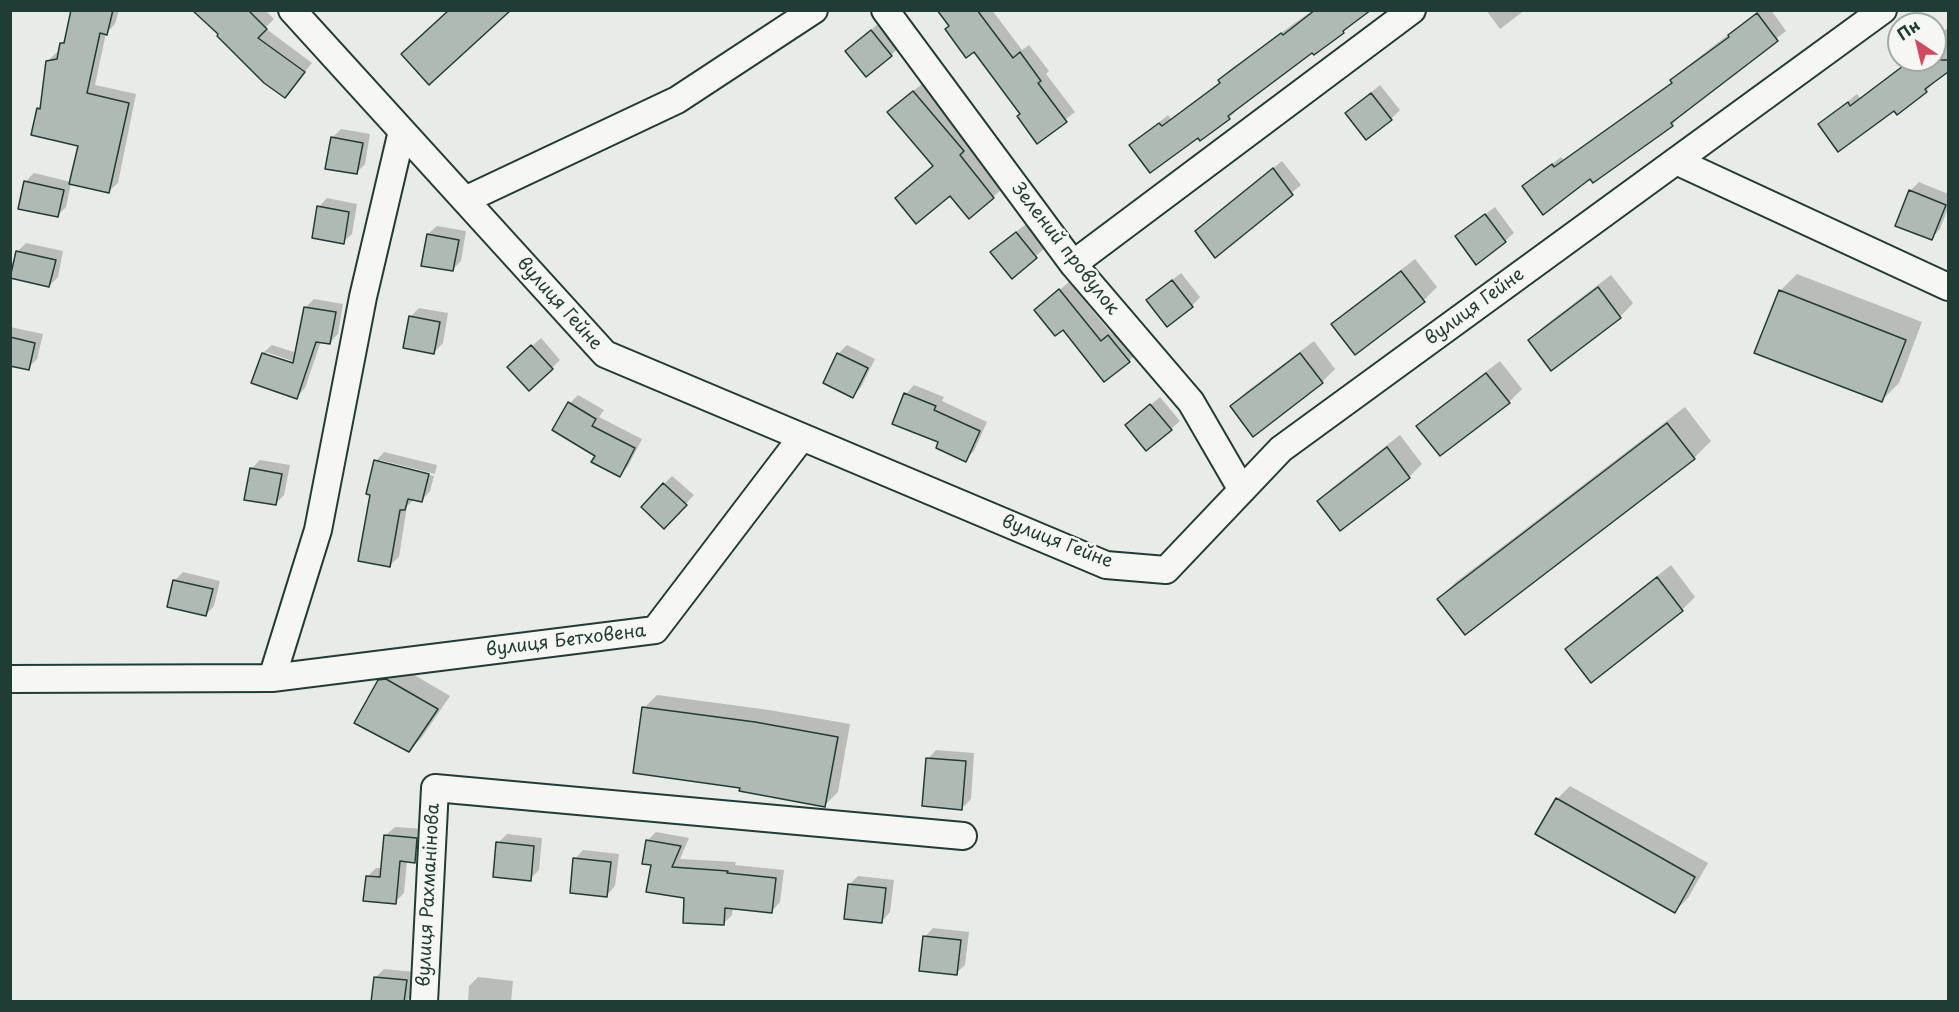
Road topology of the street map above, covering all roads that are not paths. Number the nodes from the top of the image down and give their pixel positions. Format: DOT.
graph roads {
  1 [pos="292,10"];
  2 [pos="814,10"];
  3 [pos="885,10"];
  4 [pos="1412,10"];
  5 [pos="1883,10"];
  6 [pos="402,131"];
  7 [pos="1676,161"];
  8 [pos="465,200"];
  9 [pos="1073,264"];
  10 [pos="1948,287"];
  11 [pos="802,437"];
  12 [pos="1242,490"];
  13 [pos="272,678"];
  14 [pos="10,679"];
  15 [pos="963,836"];
  16 [pos="424,1002"];
  1 -- 6 [label="street, вулиця Гейне"];
  2 -- 8 [label="street"];
  3 -- 9 [label="street, Зелений провулок"];
  4 -- 9 [label="street"];
  5 -- 7 [label="street, вулиця Гейне"];
  6 -- 8 [label="street, вулиця Гейне"];
  6 -- 13 [label="street"];
  7 -- 10 [label="street"];
  7 -- 12 [label="street, вулиця Гейне"];
  8 -- 11 [label="street, вулиця Гейне"];
  9 -- 12 [label="street, Зелений провулок"];
  11 -- 12 [label="street, вулиця Гейне"];
  11 -- 13 [label="street, вулиця Бетховена"];
  13 -- 14 [label="street, вулиця Бетховена"];
  15 -- 16 [label="street, вулиця Рахманінова"];
}
